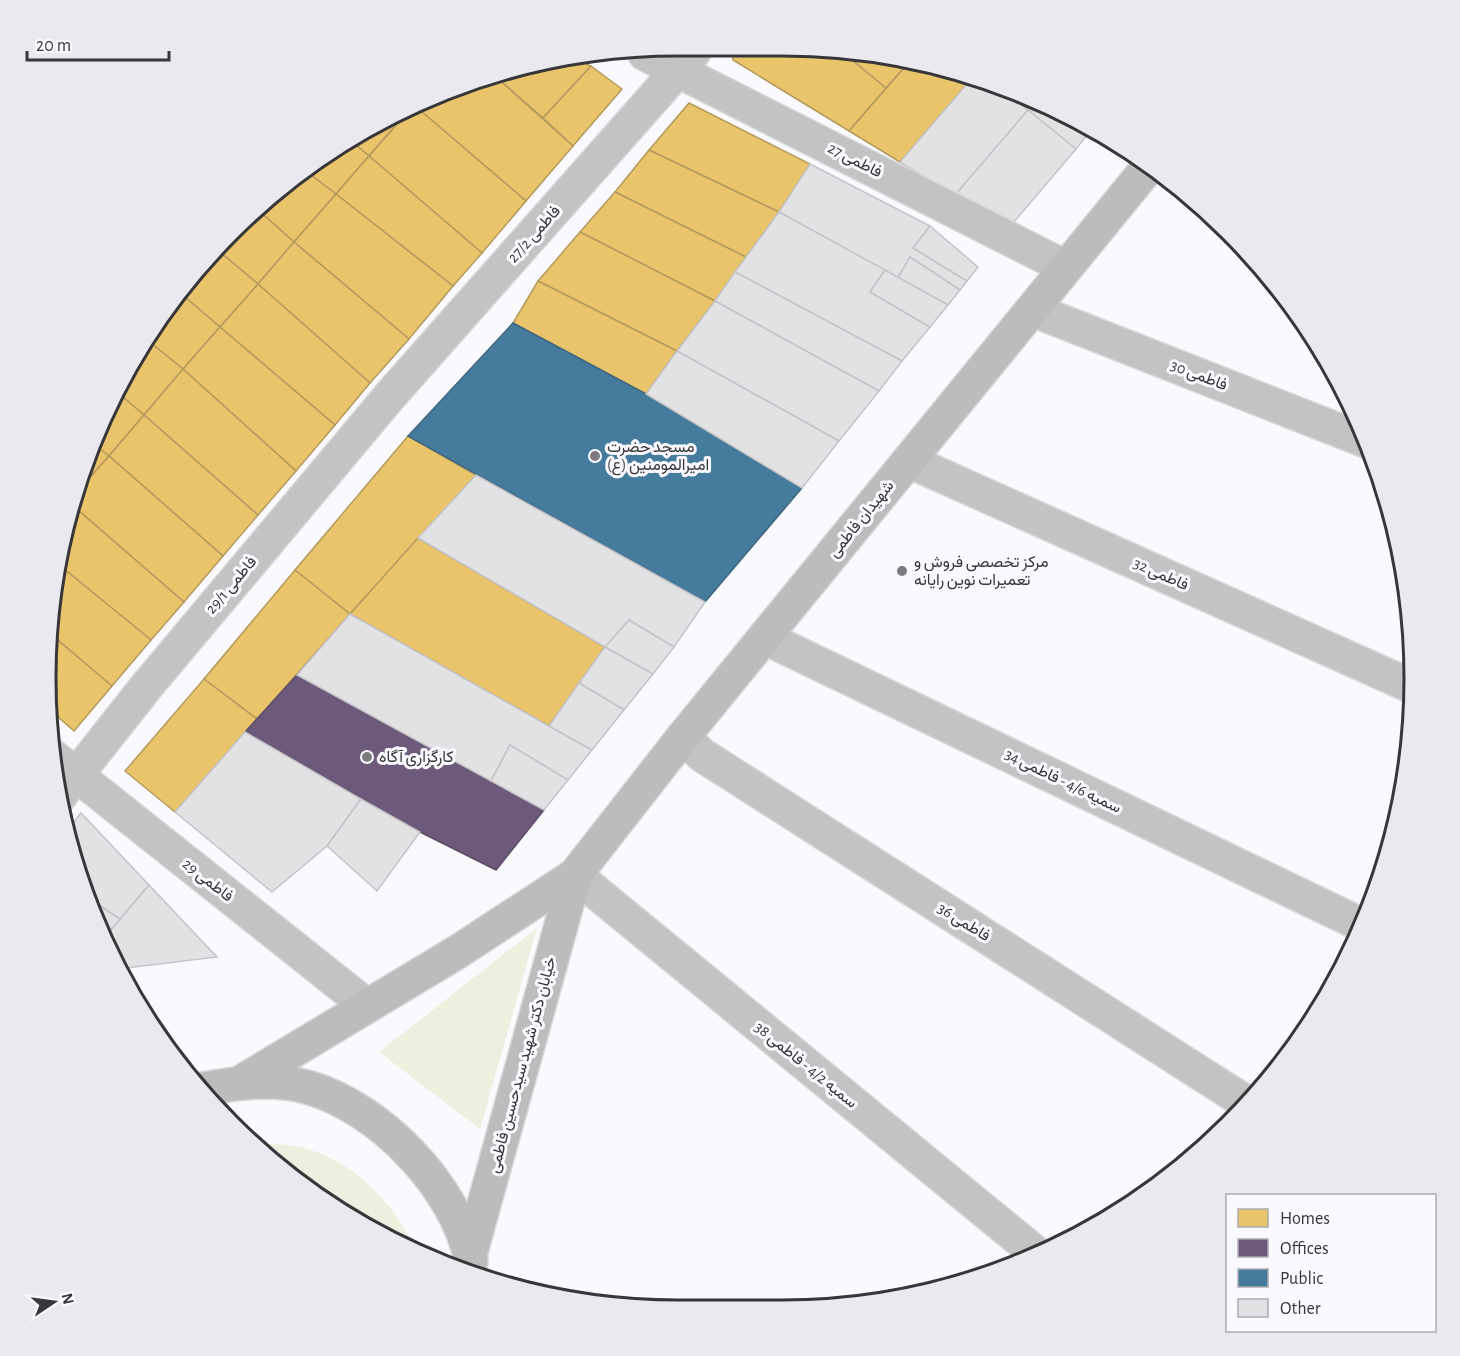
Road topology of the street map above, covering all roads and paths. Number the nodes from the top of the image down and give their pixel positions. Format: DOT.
graph roads {
  1 [pos="659,56"];
  2 [pos="686,61"];
  3 [pos="1144,172"];
  4 [pos="1065,267"];
  5 [pos="1033,310"];
  6 [pos="389,397"];
  7 [pos="1356,437"];
  8 [pos="909,461"];
  9 [pos="768,633"];
  10 [pos="1404,683"];
  11 [pos="683,737"];
  12 [pos="67,786"];
  13 [pos="574,875"];
  14 [pos="1355,921"];
  15 [pos="366,1005"];
  16 [pos="243,1082"];
  17 [pos="210,1088"];
  18 [pos="1241,1098"];
  19 [pos="1030,1248"];
  20 [pos="472,1264"];
  1 -- 2 [label="street, فاطمی 27"];
  2 -- 4 [label="street, فاطمی 27"];
  2 -- 6 [label="street, فاطمی 27/2"];
  3 -- 4 [label="main road, شهیدان فاطمی"];
  4 -- 5 [label="main road, شهیدان فاطمی"];
  5 -- 7 [label="street, فاطمی 30"];
  5 -- 8 [label="main road, شهیدان فاطمی"];
  6 -- 12 [label="street, فاطمی 29/1"];
  8 -- 9 [label="main road, شهیدان فاطمی"];
  8 -- 10 [label="street, فاطمی 32"];
  9 -- 11 [label="main road, شهیدان فاطمی"];
  9 -- 14 [label="street, سمیه 4/6 - فاطمی 34"];
  11 -- 13 [label="main road, شهیدان فاطمی"];
  11 -- 18 [label="street, فاطمی 36"];
  12 -- 15 [label="street, فاطمی 29"];
  13 -- 15 [label="main road"];
  13 -- 19 [label="street, سمیه 4/2 - فاطمی 38"];
  13 -- 20 [label="main road, خیابان دکتر شهید سیدحسین فاطمی"];
  15 -- 16 [label="main road"];
  16 -- 17 [label="main road"];
  16 -- 20 [label="main road"];
}
